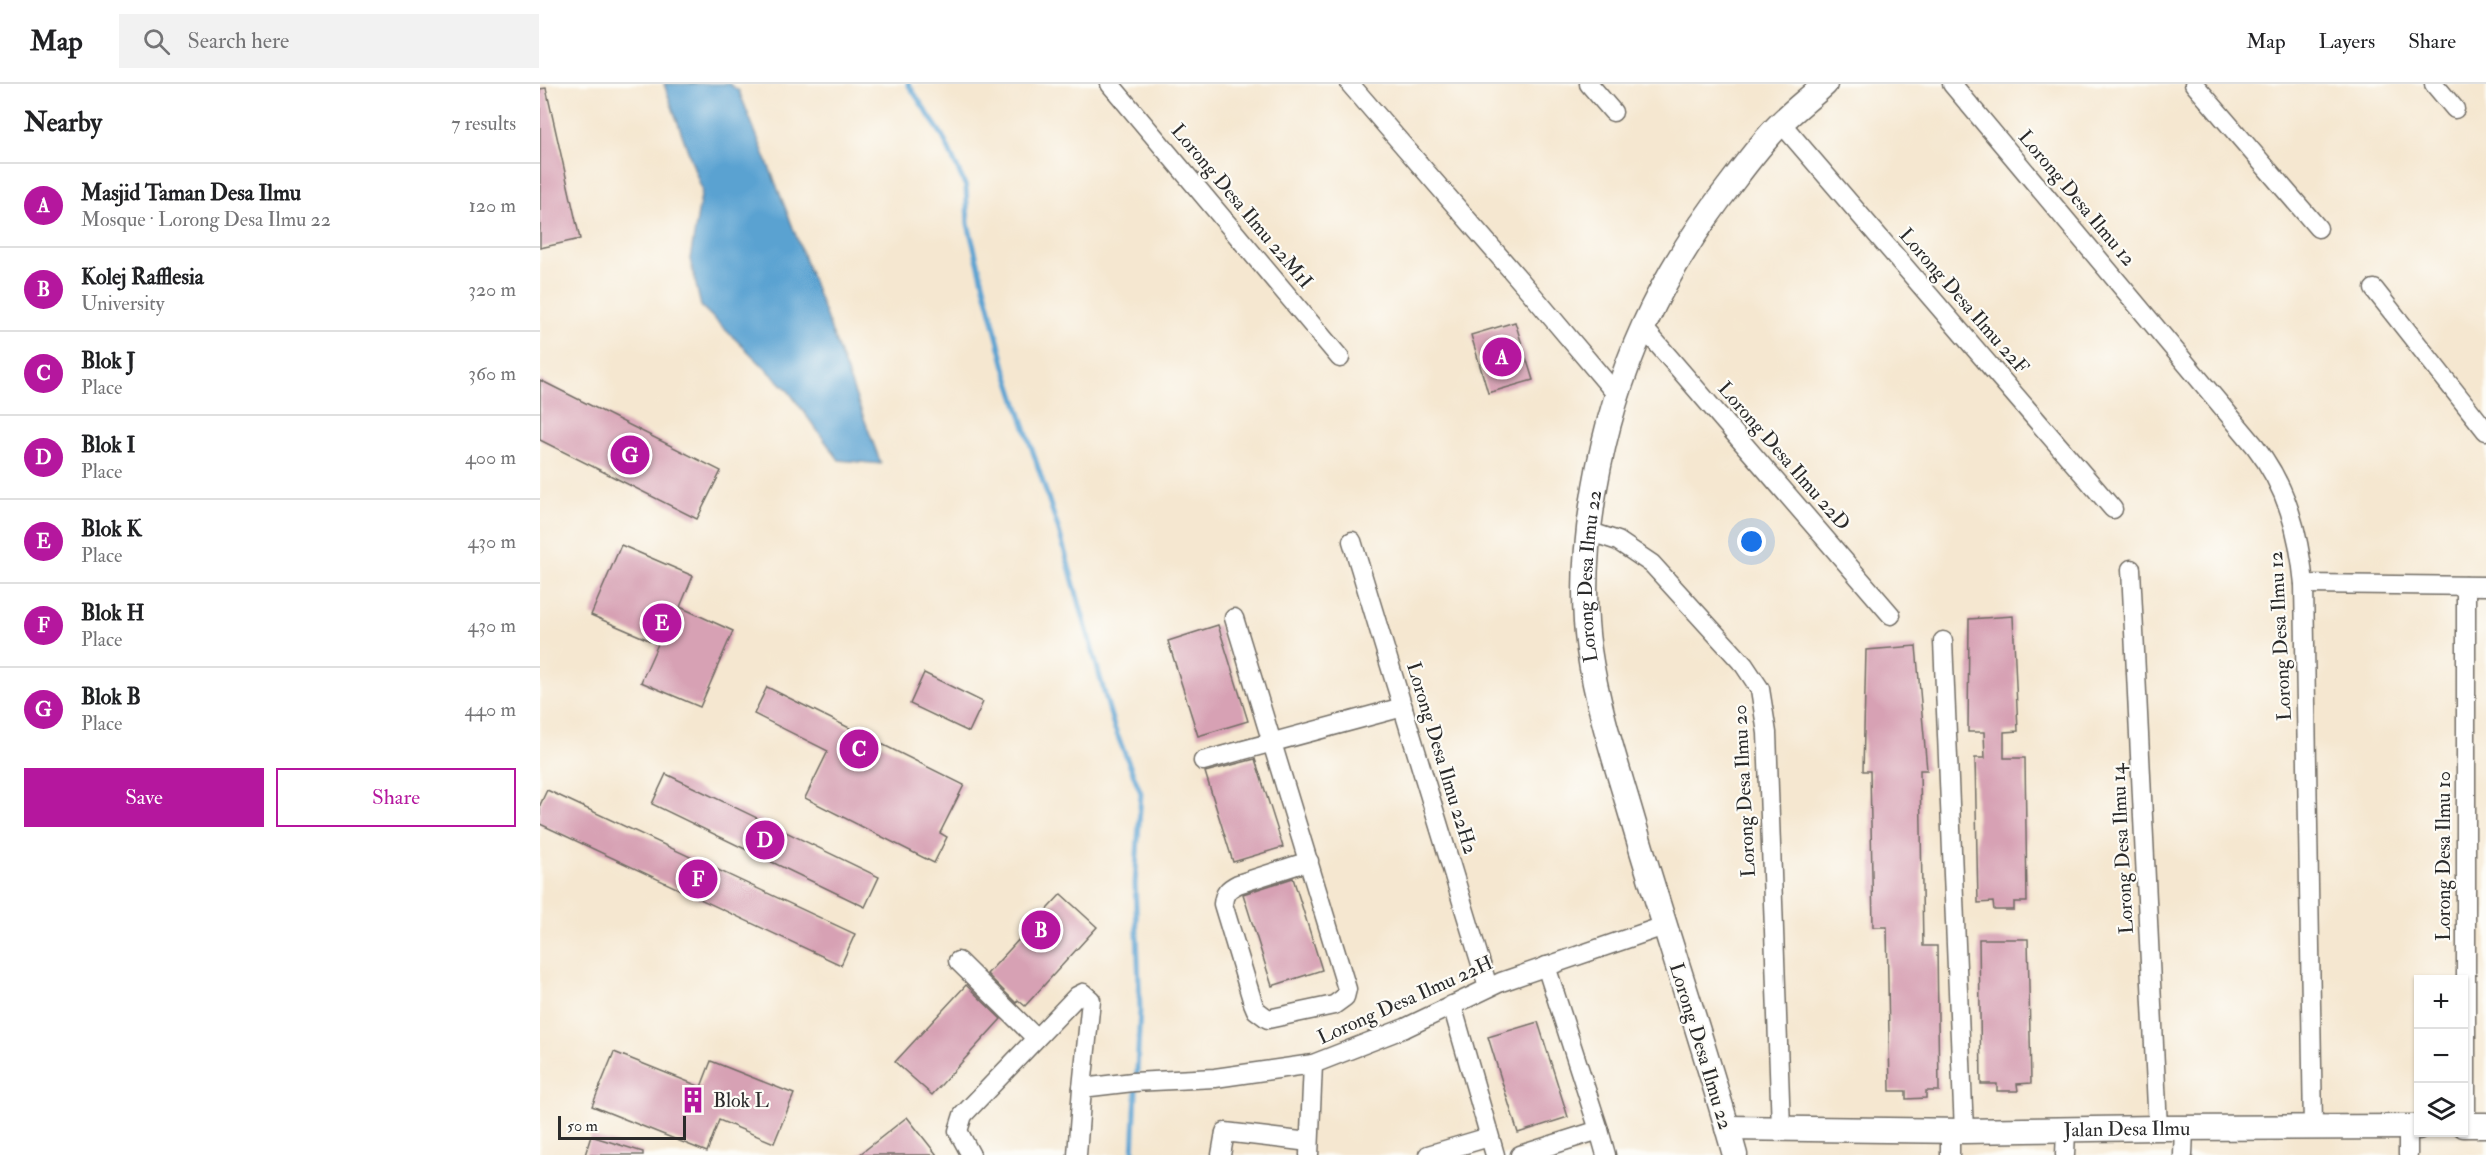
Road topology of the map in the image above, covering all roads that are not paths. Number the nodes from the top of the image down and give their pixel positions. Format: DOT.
graph roads {
  1 [pos="1110,84"];
  2 [pos="1350,84"];
  3 [pos="1589,84"];
  4 [pos="1825,84"];
  5 [pos="1952,84"];
  6 [pos="2194,84"];
  7 [pos="2434,84"];
  8 [pos="2455,109"];
  9 [pos="1612,112"];
  10 [pos="1781,123"];
  11 [pos="2318,228"];
  12 [pos="2374,289"];
  13 [pos="1642,326"];
  14 [pos="1340,358"];
  15 [pos="1617,395"];
  16 [pos="2486,431"];
  17 [pos="2113,509"];
  18 [pos="1588,531"];
  19 [pos="1353,541"];
  20 [pos="2131,569"];
  21 [pos="2304,584"];
  22 [pos="2466,586"];
  23 [pos="2486,586"];
  24 [pos="1892,615"];
  25 [pos="1234,618"];
  26 [pos="1943,641"];
  27 [pos="1403,707"];
  28 [pos="1272,741"];
  29 [pos="1203,761"];
  30 [pos="1309,861"];
  31 [pos="1664,926"];
  32 [pos="958,961"];
  33 [pos="1546,966"];
  34 [pos="1488,987"];
  35 [pos="1452,1005"];
  36 [pos="1036,1038"];
  37 [pos="1313,1064"];
  38 [pos="1082,1088"];
  39 [pos="2472,1125"];
  40 [pos="2313,1127"];
  41 [pos="2413,1127"];
  42 [pos="1727,1128"];
  43 [pos="1781,1128"];
  44 [pos="2158,1128"];
  45 [pos="2184,1128"];
  46 [pos="1599,1130"];
  47 [pos="2066,1130"];
  48 [pos="1489,1137"];
  49 [pos="1954,1139"];
  50 [pos="1309,1149"];
  51 [pos="971,1155"];
  52 [pos="1077,1155"];
  53 [pos="1221,1155"];
  54 [pos="1428,1155"];
  55 [pos="1495,1155"];
  56 [pos="1520,1155"];
  57 [pos="1606,1155"];
  58 [pos="1735,1155"];
  59 [pos="2065,1155"];
  60 [pos="2183,1155"];
  61 [pos="2408,1155"];
  1 -- 14 [label="street, Lorong Desa Ilmu 22M1I"];
  2 -- 15 [label="street"];
  3 -- 9 [label="street"];
  4 -- 10 [label="street, Lorong Desa Ilmu 22"];
  5 -- 21 [label="street, Lorong Desa Ilmu 12"];
  6 -- 11 [label="street"];
  7 -- 8 [label="street"];
  10 -- 13 [label="street, Lorong Desa Ilmu 22"];
  10 -- 17 [label="street, Lorong Desa Ilmu 22F"];
  12 -- 16 [label="street"];
  13 -- 15 [label="street, Lorong Desa Ilmu 22"];
  13 -- 24 [label="street, Lorong Desa Ilmu 22D"];
  15 -- 18 [label="street, Lorong Desa Ilmu 22"];
  18 -- 31 [label="street, Lorong Desa Ilmu 22"];
  18 -- 43 [label="street, Lorong Desa Ilmu 20"];
  19 -- 27 [label="street, Lorong Desa Ilmu 22H2"];
  20 -- 44 [label="street, Lorong Desa Ilmu 14"];
  21 -- 22 [label="street"];
  21 -- 40 [label="street, Lorong Desa Ilmu 12"];
  22 -- 23 [label="street"];
  22 -- 39 [label="street, Lorong Desa Ilmu 10"];
  25 -- 28 [label="street"];
  26 -- 49 [label="street"];
  27 -- 28 [label="street"];
  27 -- 34 [label="street, Lorong Desa Ilmu 22H2"];
  28 -- 29 [label="street"];
  28 -- 30 [label="street"];
  30 -- 30 [label="street"];
  31 -- 33 [label="street, Lorong Desa Ilmu 22H"];
  31 -- 42 [label="street, Lorong Desa Ilmu 22"];
  32 -- 36 [label="street"];
  33 -- 34 [label="street, Lorong Desa Ilmu 22H"];
  33 -- 46 [label="street"];
  34 -- 35 [label="street, Lorong Desa Ilmu 22H"];
  35 -- 37 [label="street, Lorong Desa Ilmu 22H"];
  35 -- 48 [label="street"];
  36 -- 38 [label="street"];
  36 -- 51 [label="street"];
  37 -- 38 [label="street, Lorong Desa Ilmu 22H"];
  37 -- 50 [label="street"];
  38 -- 52 [label="street"];
  40 -- 41 [label="street, Jalan Desa Ilmu"];
  40 -- 45 [label="street, Jalan Desa Ilmu"];
  41 -- 61 [label="street"];
  42 -- 43 [label="street, Jalan Desa Ilmu"];
  42 -- 58 [label="street, Lorong Desa Ilmu 22"];
  43 -- 49 [label="street, Jalan Desa Ilmu"];
  44 -- 45 [label="street, Jalan Desa Ilmu"];
  44 -- 47 [label="street, Jalan Desa Ilmu"];
  45 -- 60 [label="street"];
  46 -- 56 [label="street"];
  46 -- 57 [label="street"];
  47 -- 49 [label="street, Jalan Desa Ilmu"];
  47 -- 59 [label="street"];
  48 -- 54 [label="street"];
  48 -- 55 [label="street"];
  50 -- 53 [label="street"];
}
